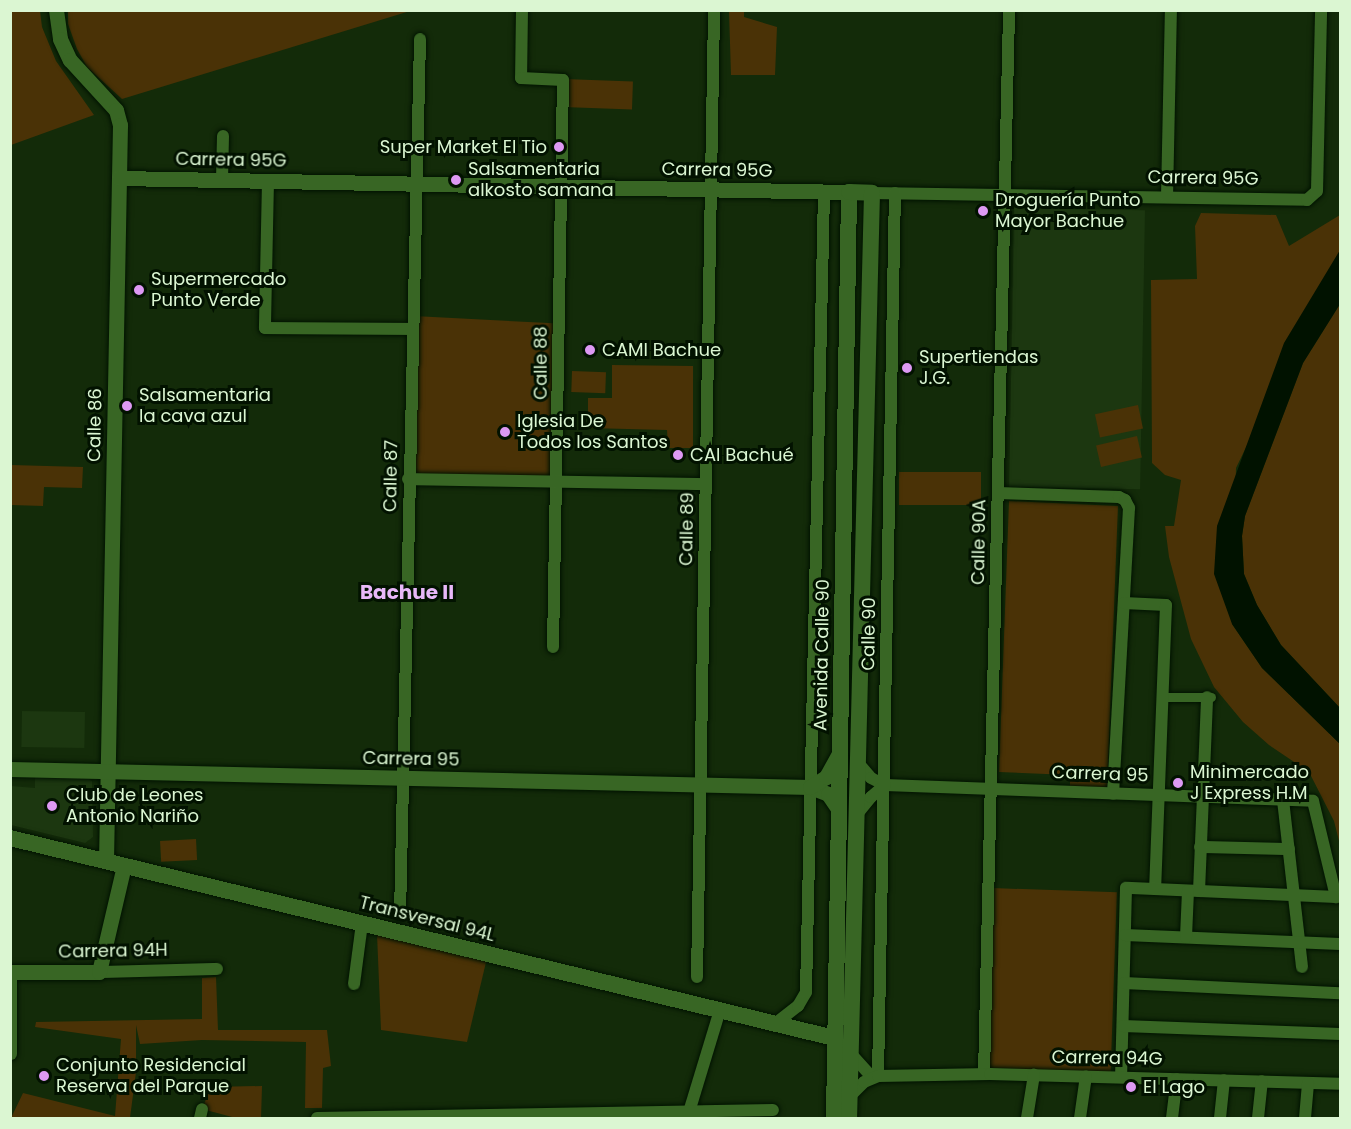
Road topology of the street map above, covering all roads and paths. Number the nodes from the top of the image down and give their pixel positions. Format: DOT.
graph roads {
  1 [pos="56,10"];
  2 [pos="522,10"];
  3 [pos="714,10"];
  4 [pos="1009,10"];
  5 [pos="1171,10"];
  6 [pos="1321,10"];
  7 [pos="420,39"];
  8 [pos="223,135"];
  9 [pos="119,178"];
  10 [pos="222,180"];
  11 [pos="268,180"];
  12 [pos="417,184"];
  13 [pos="562,186"];
  14 [pos="711,189"];
  15 [pos="824,192"];
  16 [pos="849,192"];
  17 [pos="873,193"];
  18 [pos="896,193"];
  19 [pos="1005,195"];
  20 [pos="1167,197"];
  21 [pos="413,329"];
  22 [pos="408,479"];
  23 [pos="557,482"];
  24 [pos="705,484"];
  25 [pos="998,493"];
  26 [pos="1124,603"];
  27 [pos="553,647"];
  28 [pos="1162,697"];
  29 [pos="1210,697"];
  30 [pos="839,754"];
  31 [pos="859,764"];
  32 [pos="10,769"];
  33 [pos="108,772"];
  34 [pos="403,778"];
  35 [pos="700,785"];
  36 [pos="885,785"];
  37 [pos="810,787"];
  38 [pos="991,789"];
  39 [pos="1113,794"];
  40 [pos="1158,795"];
  41 [pos="1202,797"];
  42 [pos="1283,800"];
  43 [pos="838,809"];
  44 [pos="858,813"];
  45 [pos="10,838"];
  46 [pos="1200,847"];
  47 [pos="1289,849"];
  48 [pos="106,861"];
  49 [pos="124,865"];
  50 [pos="1155,889"];
  51 [pos="1194,891"];
  52 [pos="1294,895"];
  53 [pos="400,914"];
  54 [pos="362,923"];
  55 [pos="1125,935"];
  56 [pos="1186,937"];
  57 [pos="1299,943"];
  58 [pos="1341,944"];
  59 [pos="1302,967"];
  60 [pos="217,969"];
  61 [pos="11,972"];
  62 [pos="99,972"];
  63 [pos="697,977"];
  64 [pos="1124,983"];
  65 [pos="354,984"];
  66 [pos="1341,993"];
  67 [pos="720,1010"];
  68 [pos="776,1023"];
  69 [pos="1123,1026"];
  70 [pos="1341,1034"];
  71 [pos="834,1038"];
  72 [pos="11,1054"];
  73 [pos="852,1055"];
  74 [pos="984,1074"];
  75 [pos="1034,1075"];
  76 [pos="875,1076"];
  77 [pos="1086,1076"];
  78 [pos="1121,1077"];
  79 [pos="1177,1079"];
  80 [pos="1224,1080"];
  81 [pos="1262,1081"];
  82 [pos="1308,1083"];
  83 [pos="1341,1084"];
  84 [pos="849,1096"];
  85 [pos="773,1110"];
  86 [pos="689,1112"];
  87 [pos="600,1116"];
  88 [pos="421,1117"];
  89 [pos="316,1118"];
  90 [pos="834,1119"];
  91 [pos="849,1119"];
  92 [pos="1027,1119"];
  93 [pos="1080,1119"];
  94 [pos="1172,1119"];
  95 [pos="1220,1119"];
  96 [pos="1258,1119"];
  97 [pos="1305,1119"];
  1 -- 9 [label="street, Calle 86"];
  2 -- 13 [label="street, Calle 88"];
  3 -- 14 [label="street, Calle 89"];
  4 -- 19 [label="street, Calle 90A"];
  5 -- 20 [label="street"];
  6 -- 20 [label="street, Carrera 95G"];
  7 -- 12 [label="street, Calle 87"];
  8 -- 10 [label="street"];
  9 -- 10 [label="street, Carrera 95G"];
  9 -- 33 [label="street, Calle 86"];
  10 -- 11 [label="street, Carrera 95G"];
  11 -- 12 [label="street, Carrera 95G"];
  11 -- 21 [label="street"];
  12 -- 13 [label="street, Carrera 95G"];
  12 -- 21 [label="street, Calle 87"];
  13 -- 14 [label="street, Carrera 95G"];
  13 -- 23 [label="street, Calle 88"];
  14 -- 15 [label="street, Carrera 95G"];
  14 -- 24 [label="street, Calle 89"];
  15 -- 16 [label="street, Carrera 95G"];
  15 -- 37 [label="street"];
  16 -- 17 [label="main road, Carrera 95G"];
  16 -- 30 [label="main road, Avenida Calle 90"];
  17 -- 18 [label="street, Carrera 95G"];
  17 -- 31 [label="main road"];
  18 -- 19 [label="street, Carrera 95G"];
  18 -- 36 [label="street, Calle 90"];
  19 -- 20 [label="street, Carrera 95G"];
  19 -- 25 [label="street, Calle 90A"];
  21 -- 22 [label="street, Calle 87"];
  22 -- 23 [label="street"];
  22 -- 34 [label="street, Calle 87"];
  23 -- 24 [label="street"];
  23 -- 27 [label="street, Calle 88"];
  24 -- 35 [label="street, Calle 89"];
  25 -- 26 [label="street"];
  25 -- 38 [label="street, Calle 90A"];
  26 -- 28 [label="street"];
  26 -- 39 [label="street"];
  28 -- 29 [label="street"];
  28 -- 40 [label="street"];
  29 -- 41 [label="street"];
  30 -- 37 [label="street"];
  30 -- 43 [label="main road, Avenida Calle 90"];
  31 -- 36 [label="street"];
  31 -- 44 [label="main road"];
  32 -- 33 [label="street, Carrera 95"];
  33 -- 34 [label="street, Carrera 95"];
  33 -- 48 [label="street, Calle 86"];
  34 -- 35 [label="street, Carrera 95"];
  34 -- 53 [label="street, Calle 87"];
  35 -- 37 [label="street, Carrera 95"];
  35 -- 63 [label="street, Calle 89"];
  36 -- 38 [label="street, Carrera 95"];
  36 -- 44 [label="street"];
  36 -- 76 [label="street, Calle 90"];
  37 -- 43 [label="street"];
  37 -- 68 [label="street"];
  38 -- 39 [label="street, Carrera 95"];
  38 -- 74 [label="street, Calle 90A"];
  39 -- 40 [label="street, Carrera 95"];
  40 -- 41 [label="street, Carrera 95"];
  40 -- 50 [label="street"];
  41 -- 42 [label="street, Carrera 95"];
  41 -- 46 [label="street"];
  42 -- 47 [label="street"];
  42 -- 52 [label="street, Carrera 95"];
  43 -- 71 [label="main road, Avenida Calle 90"];
  44 -- 73 [label="main road"];
  45 -- 48 [label="main road, Transversal 94L"];
  46 -- 47 [label="street"];
  46 -- 51 [label="street"];
  47 -- 52 [label="street"];
  48 -- 49 [label="main road, Transversal 94L"];
  49 -- 54 [label="main road, Transversal 94L"];
  49 -- 62 [label="street"];
  50 -- 51 [label="street"];
  50 -- 55 [label="street"];
  51 -- 52 [label="street"];
  51 -- 56 [label="street"];
  52 -- 57 [label="street"];
  54 -- 65 [label="street"];
  54 -- 67 [label="main road, Transversal 94L"];
  55 -- 56 [label="street"];
  55 -- 64 [label="street"];
  56 -- 57 [label="street"];
  57 -- 58 [label="street"];
  57 -- 59 [label="street"];
  60 -- 62 [label="street, Carrera 94H"];
  61 -- 62 [label="street, Carrera 94H"];
  61 -- 72 [label="street"];
  64 -- 66 [label="street"];
  64 -- 69 [label="street"];
  67 -- 68 [label="main road, Transversal 94L"];
  67 -- 86 [label="street"];
  68 -- 71 [label="main road, Transversal 94L"];
  69 -- 70 [label="street"];
  69 -- 78 [label="street"];
  71 -- 73 [label="main road"];
  71 -- 90 [label="main road, Avenida Calle 90"];
  73 -- 76 [label="street"];
  73 -- 84 [label="main road"];
  74 -- 75 [label="street, Carrera 94G"];
  74 -- 76 [label="street, Carrera 94G"];
  75 -- 77 [label="street, Carrera 94G"];
  75 -- 92 [label="street"];
  76 -- 84 [label="street"];
  77 -- 78 [label="street, Carrera 94G"];
  77 -- 93 [label="street"];
  78 -- 79 [label="street, Carrera 94G"];
  79 -- 80 [label="street, Carrera 94G"];
  79 -- 94 [label="street"];
  80 -- 81 [label="street, Carrera 94G"];
  80 -- 95 [label="street"];
  81 -- 82 [label="street, Carrera 94G"];
  81 -- 96 [label="street"];
  82 -- 83 [label="street, Carrera 94G"];
  82 -- 97 [label="street"];
  84 -- 91 [label="main road"];
  85 -- 86 [label="street"];
  86 -- 87 [label="street"];
  87 -- 88 [label="street"];
  88 -- 89 [label="street"];
}
